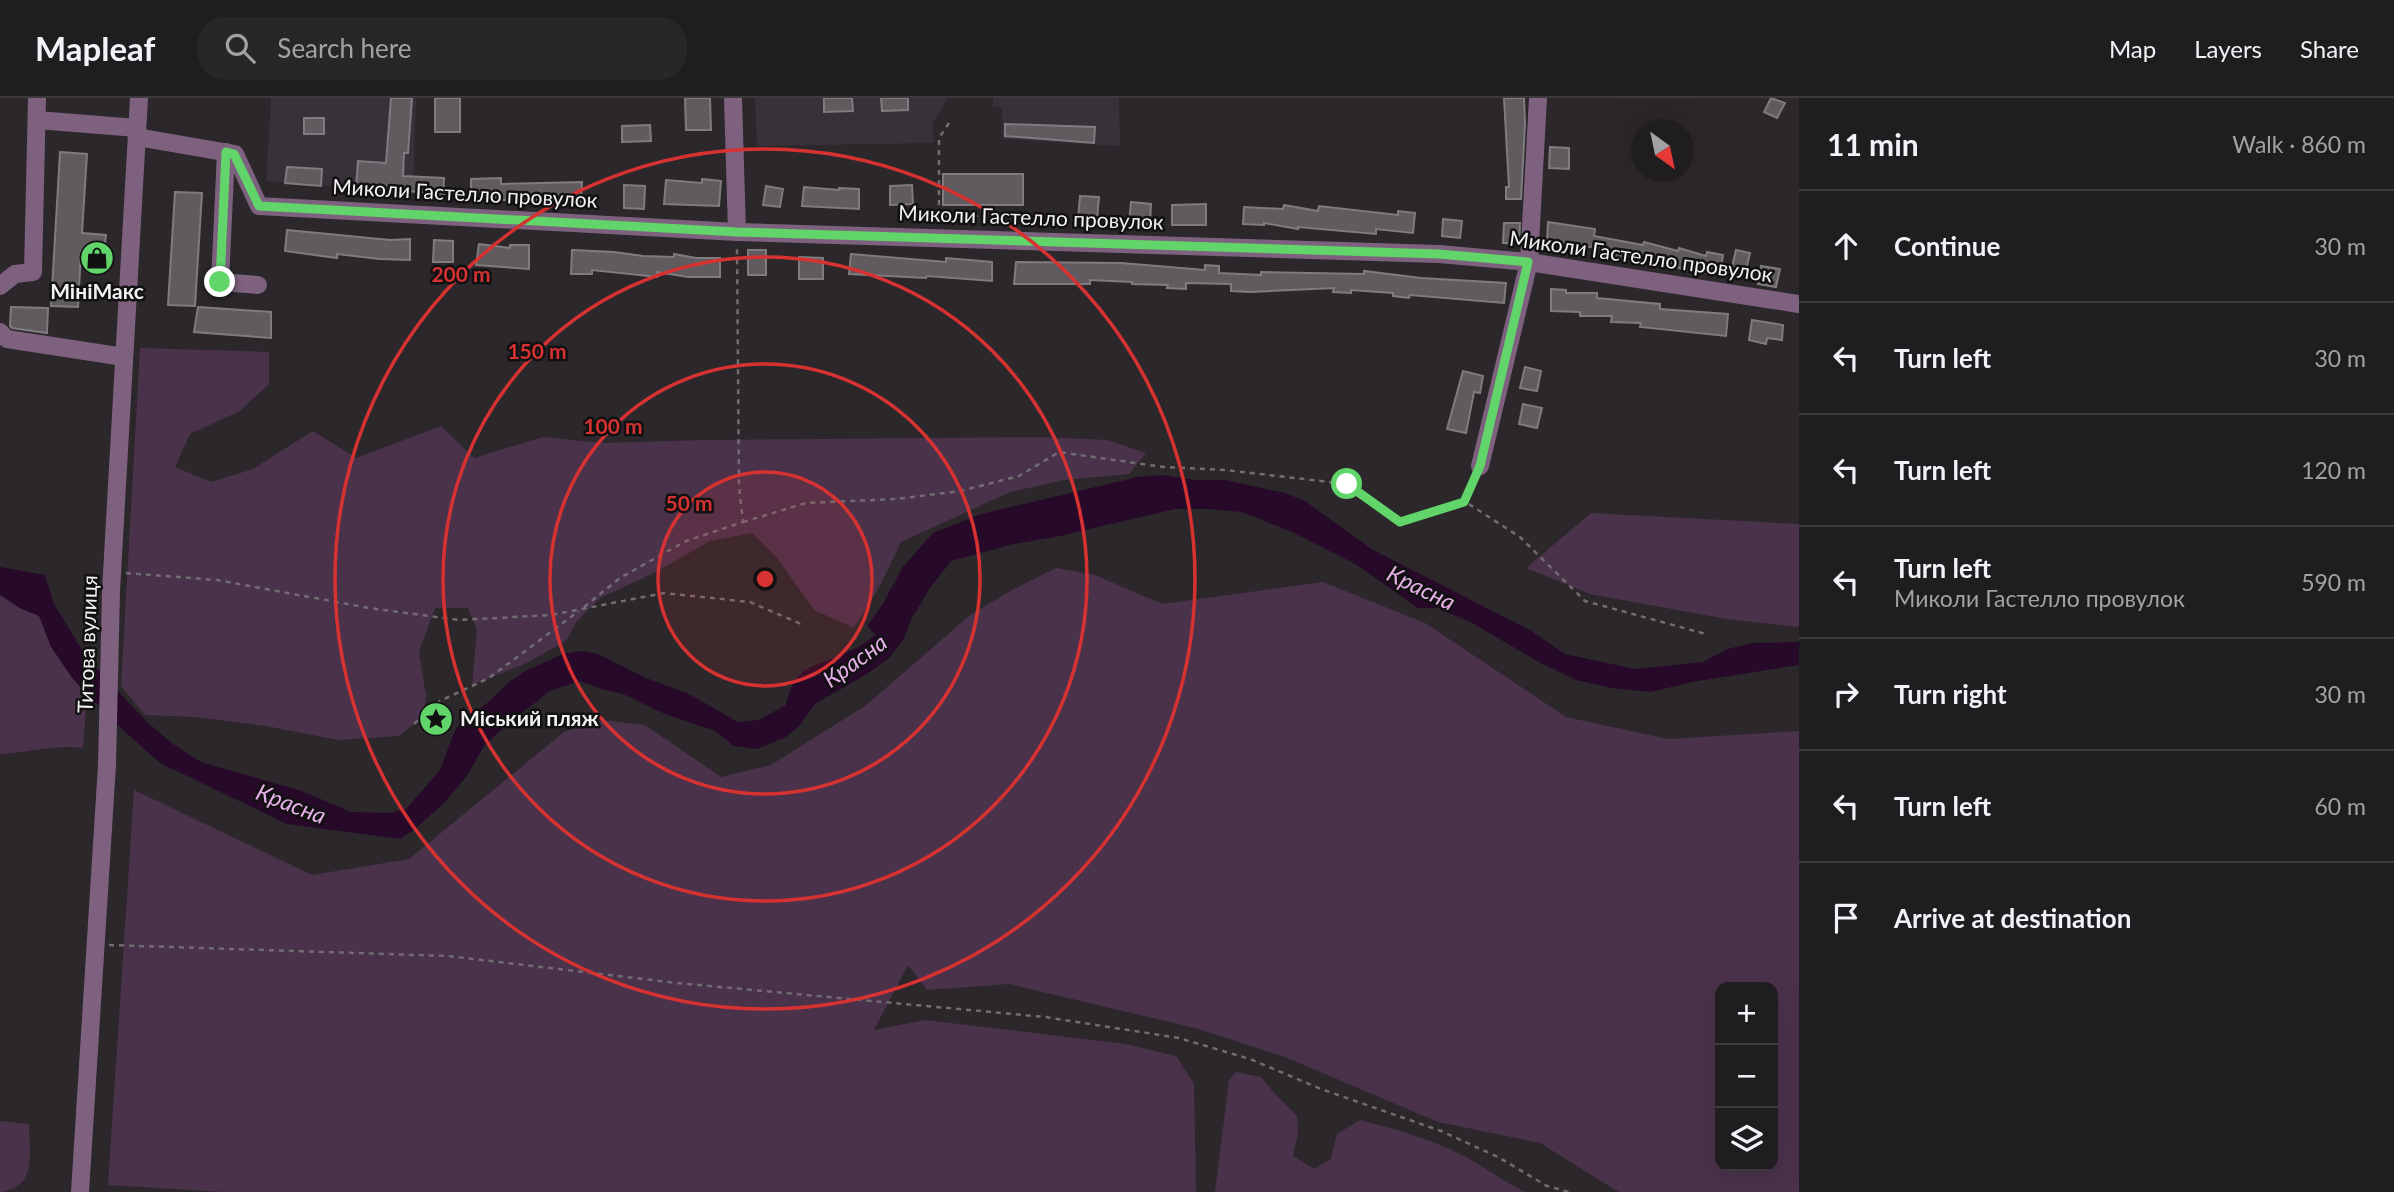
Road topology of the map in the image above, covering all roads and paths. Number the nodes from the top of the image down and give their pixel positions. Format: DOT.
graph roads {
  1 [pos="37,98"];
  2 [pos="139,98"];
  3 [pos="733,98"];
  4 [pos="1538,98"];
  5 [pos="37,120"];
  6 [pos="949,123"];
  7 [pos="137,133"];
  8 [pos="226,152"];
  9 [pos="1042,216"];
  10 [pos="737,232"];
  11 [pos="1528,262"];
  12 [pos="258,285"];
  13 [pos="0,286"];
  14 [pos="1799,304"];
  15 [pos="0,332"];
  16 [pos="124,357"];
  17 [pos="1480,466"];
  18 [pos="1464,502"];
  19 [pos="743,522"];
  20 [pos="111,582"];
  21 [pos="802,624"];
  22 [pos="1706,634"];
  23 [pos="414,724"];
  24 [pos="96,945"];
  25 [pos="80,1192"];
  26 [pos="1569,1192"];
  1 -- 5 [label="street"];
  2 -- 7 [label="street, Титова вулиця"];
  3 -- 10 [label="street"];
  4 -- 11 [label="street"];
  5 -- 7 [label="street"];
  5 -- 13 [label="street"];
  6 -- 9 [label="path"];
  7 -- 8 [label="street"];
  7 -- 16 [label="street, Титова вулиця"];
  8 -- 10 [label="street, Миколи Гастелло провулок"];
  8 -- 12 [label="street"];
  10 -- 11 [label="street, Миколи Гастелло провулок"];
  10 -- 19 [label="path"];
  11 -- 14 [label="street, Миколи Гастелло провулок"];
  11 -- 17 [label="street"];
  15 -- 16 [label="street"];
  16 -- 20 [label="street, Титова вулиця"];
  17 -- 18 [label="path"];
  18 -- 19 [label="path"];
  18 -- 22 [label="path"];
  19 -- 23 [label="path"];
  20 -- 21 [label="path"];
  20 -- 24 [label="street, Титова вулиця"];
  24 -- 25 [label="street, Титова вулиця"];
  24 -- 26 [label="path"];
}
